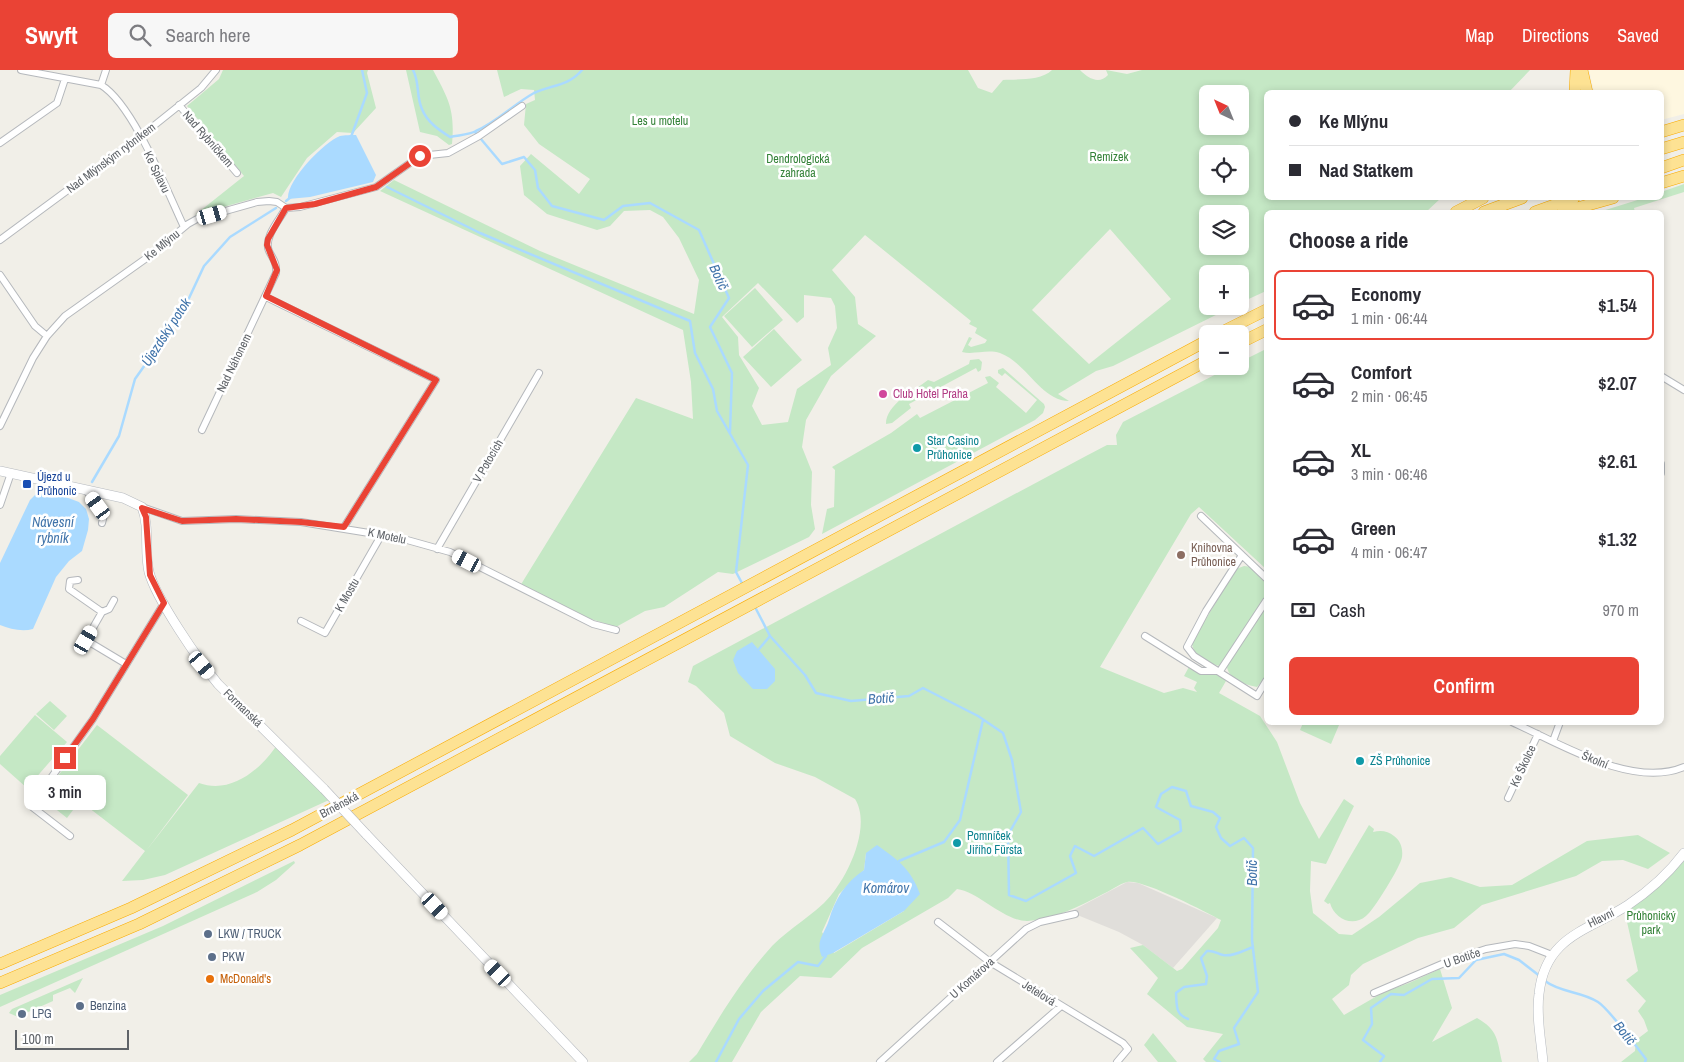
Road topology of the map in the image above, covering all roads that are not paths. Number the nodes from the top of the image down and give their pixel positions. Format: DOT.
graph roads {
  1 [pos="21,70"];
  2 [pos="106,70"];
  3 [pos="216,70"];
  4 [pos="1576,70"];
  5 [pos="1582,70"];
  6 [pos="65,79"];
  7 [pos="101,85"];
  8 [pos="1575,90"];
  9 [pos="1587,90"];
  10 [pos="179,106"];
  11 [pos="522,106"];
  12 [pos="1684,124"];
  13 [pos="1664,127"];
  14 [pos="1664,131"];
  15 [pos="141,136"];
  16 [pos="1684,142"];
  17 [pos="0,143"];
  18 [pos="1664,148"];
  19 [pos="1684,160"];
  20 [pos="1666,166"];
  21 [pos="237,173"];
  22 [pos="1684,176"];
  23 [pos="1664,182"];
  24 [pos="1479,200"];
  25 [pos="1517,200"];
  26 [pos="1568,200"];
  27 [pos="1606,200"];
  28 [pos="286,208"];
  29 [pos="1460,210"];
  30 [pos="1489,210"];
  31 [pos="1540,210"];
  32 [pos="1570,210"];
  33 [pos="184,227"];
  34 [pos="0,240"];
  35 [pos="0,275"];
  36 [pos="266,296"];
  37 [pos="1264,311"];
  38 [pos="1236,325"];
  39 [pos="1264,331"];
  40 [pos="47,336"];
  41 [pos="1249,338"];
  42 [pos="1199,345"];
  43 [pos="1199,365"];
  44 [pos="539,373"];
  45 [pos="1664,378"];
  46 [pos="1684,390"];
  47 [pos="0,426"];
  48 [pos="202,430"];
  49 [pos="0,471"];
  50 [pos="11,473"];
  51 [pos="3,489"];
  52 [pos="86,490"];
  53 [pos="0,505"];
  54 [pos="142,508"];
  55 [pos="1201,516"];
  56 [pos="102,523"];
  57 [pos="344,527"];
  58 [pos="382,534"];
  59 [pos="437,549"];
  60 [pos="1242,555"];
  61 [pos="1264,576"];
  62 [pos="78,580"];
  63 [pos="114,600"];
  64 [pos="164,603"];
  65 [pos="1264,604"];
  66 [pos="102,612"];
  67 [pos="301,621"];
  68 [pos="616,630"];
  69 [pos="1145,636"];
  70 [pos="126,664"];
  71 [pos="1220,671"];
  72 [pos="1264,684"];
  73 [pos="1518,725"];
  74 [pos="1559,725"];
  75 [pos="1538,734"];
  76 [pos="1553,740"];
  77 [pos="1684,767"];
  78 [pos="1508,798"];
  79 [pos="70,836"];
  80 [pos="1684,853"];
  81 [pos="1075,914"];
  82 [pos="938,922"];
  83 [pos="1552,956"];
  84 [pos="990,962"];
  85 [pos="0,964"];
  86 [pos="0,983"];
  87 [pos="1374,993"];
  88 [pos="1060,1007"];
  89 [pos="584,1062"];
  90 [pos="880,1062"];
  91 [pos="997,1062"];
  92 [pos="1117,1062"];
  93 [pos="1543,1062"];
  1 -- 6 [label="street"];
  2 -- 7 [label="street"];
  3 -- 10 [label="street, Nad Mlýnským rybníkem"];
  4 -- 8 [label="highway"];
  5 -- 9 [label="highway"];
  6 -- 7 [label="street"];
  6 -- 17 [label="street"];
  7 -- 15 [label="street, Ke Splavu"];
  10 -- 15 [label="street, Nad Mlýnským rybníkem"];
  10 -- 21 [label="street, Nad Rybníčkem"];
  11 -- 28 [label="street, Ke Mlýnu"];
  12 -- 13 [label="highway"];
  12 -- 14 [label="highway"];
  15 -- 33 [label="street, Ke Splavu"];
  15 -- 34 [label="street, Nad Mlýnským rybníkem"];
  16 -- 18 [label="highway"];
  19 -- 20 [label="highway"];
  22 -- 23 [label="highway"];
  24 -- 29 [label="highway"];
  25 -- 30 [label="highway"];
  26 -- 31 [label="highway"];
  27 -- 32 [label="highway"];
  28 -- 33 [label="street, Ke Mlýnu"];
  28 -- 36 [label="street, Nad Náhonem"];
  33 -- 40 [label="street, Ke Mlýnu"];
  35 -- 40 [label="street"];
  36 -- 48 [label="street, Nad Náhonem"];
  36 -- 57 [label="street"];
  37 -- 38 [label="highway"];
  39 -- 41 [label="highway"];
  40 -- 47 [label="street, Ke Mlýnu"];
  42 -- 85 [label="highway, Brněnská"];
  43 -- 86 [label="highway, Brněnská"];
  44 -- 59 [label="street, V Potocích"];
  45 -- 46 [label="street"];
  49 -- 50 [label="street"];
  50 -- 51 [label="street"];
  50 -- 52 [label="street"];
  51 -- 53 [label="street"];
  52 -- 54 [label="street"];
  52 -- 56 [label="street"];
  54 -- 57 [label="street, K Motelu"];
  54 -- 64 [label="street, Formanská"];
  55 -- 60 [label="street"];
  57 -- 58 [label="street, K Motelu"];
  58 -- 59 [label="street, K Motelu"];
  58 -- 67 [label="street, K Mostu"];
  59 -- 68 [label="street, K Motelu"];
  60 -- 61 [label="street"];
  60 -- 71 [label="street"];
  62 -- 66 [label="street"];
  63 -- 66 [label="street"];
  64 -- 70 [label="street"];
  64 -- 89 [label="street, Formanská, bridge"];
  65 -- 71 [label="street"];
  66 -- 70 [label="street"];
  69 -- 71 [label="street"];
  70 -- 79 [label="street"];
  71 -- 72 [label="street"];
  73 -- 75 [label="street, Školní"];
  74 -- 76 [label="street"];
  75 -- 76 [label="street, Školní"];
  75 -- 78 [label="street, Ke Školce"];
  76 -- 77 [label="street, Školní"];
  80 -- 83 [label="street, Hlavní"];
  81 -- 84 [label="street, U Komárova"];
  82 -- 84 [label="street, Jetelová"];
  83 -- 87 [label="street, U Botiče"];
  83 -- 93 [label="street, Hlavní"];
  84 -- 88 [label="street, Jetelová"];
  84 -- 90 [label="street, U Komárova"];
  88 -- 91 [label="street"];
  88 -- 92 [label="street, Jetelová"];
}
